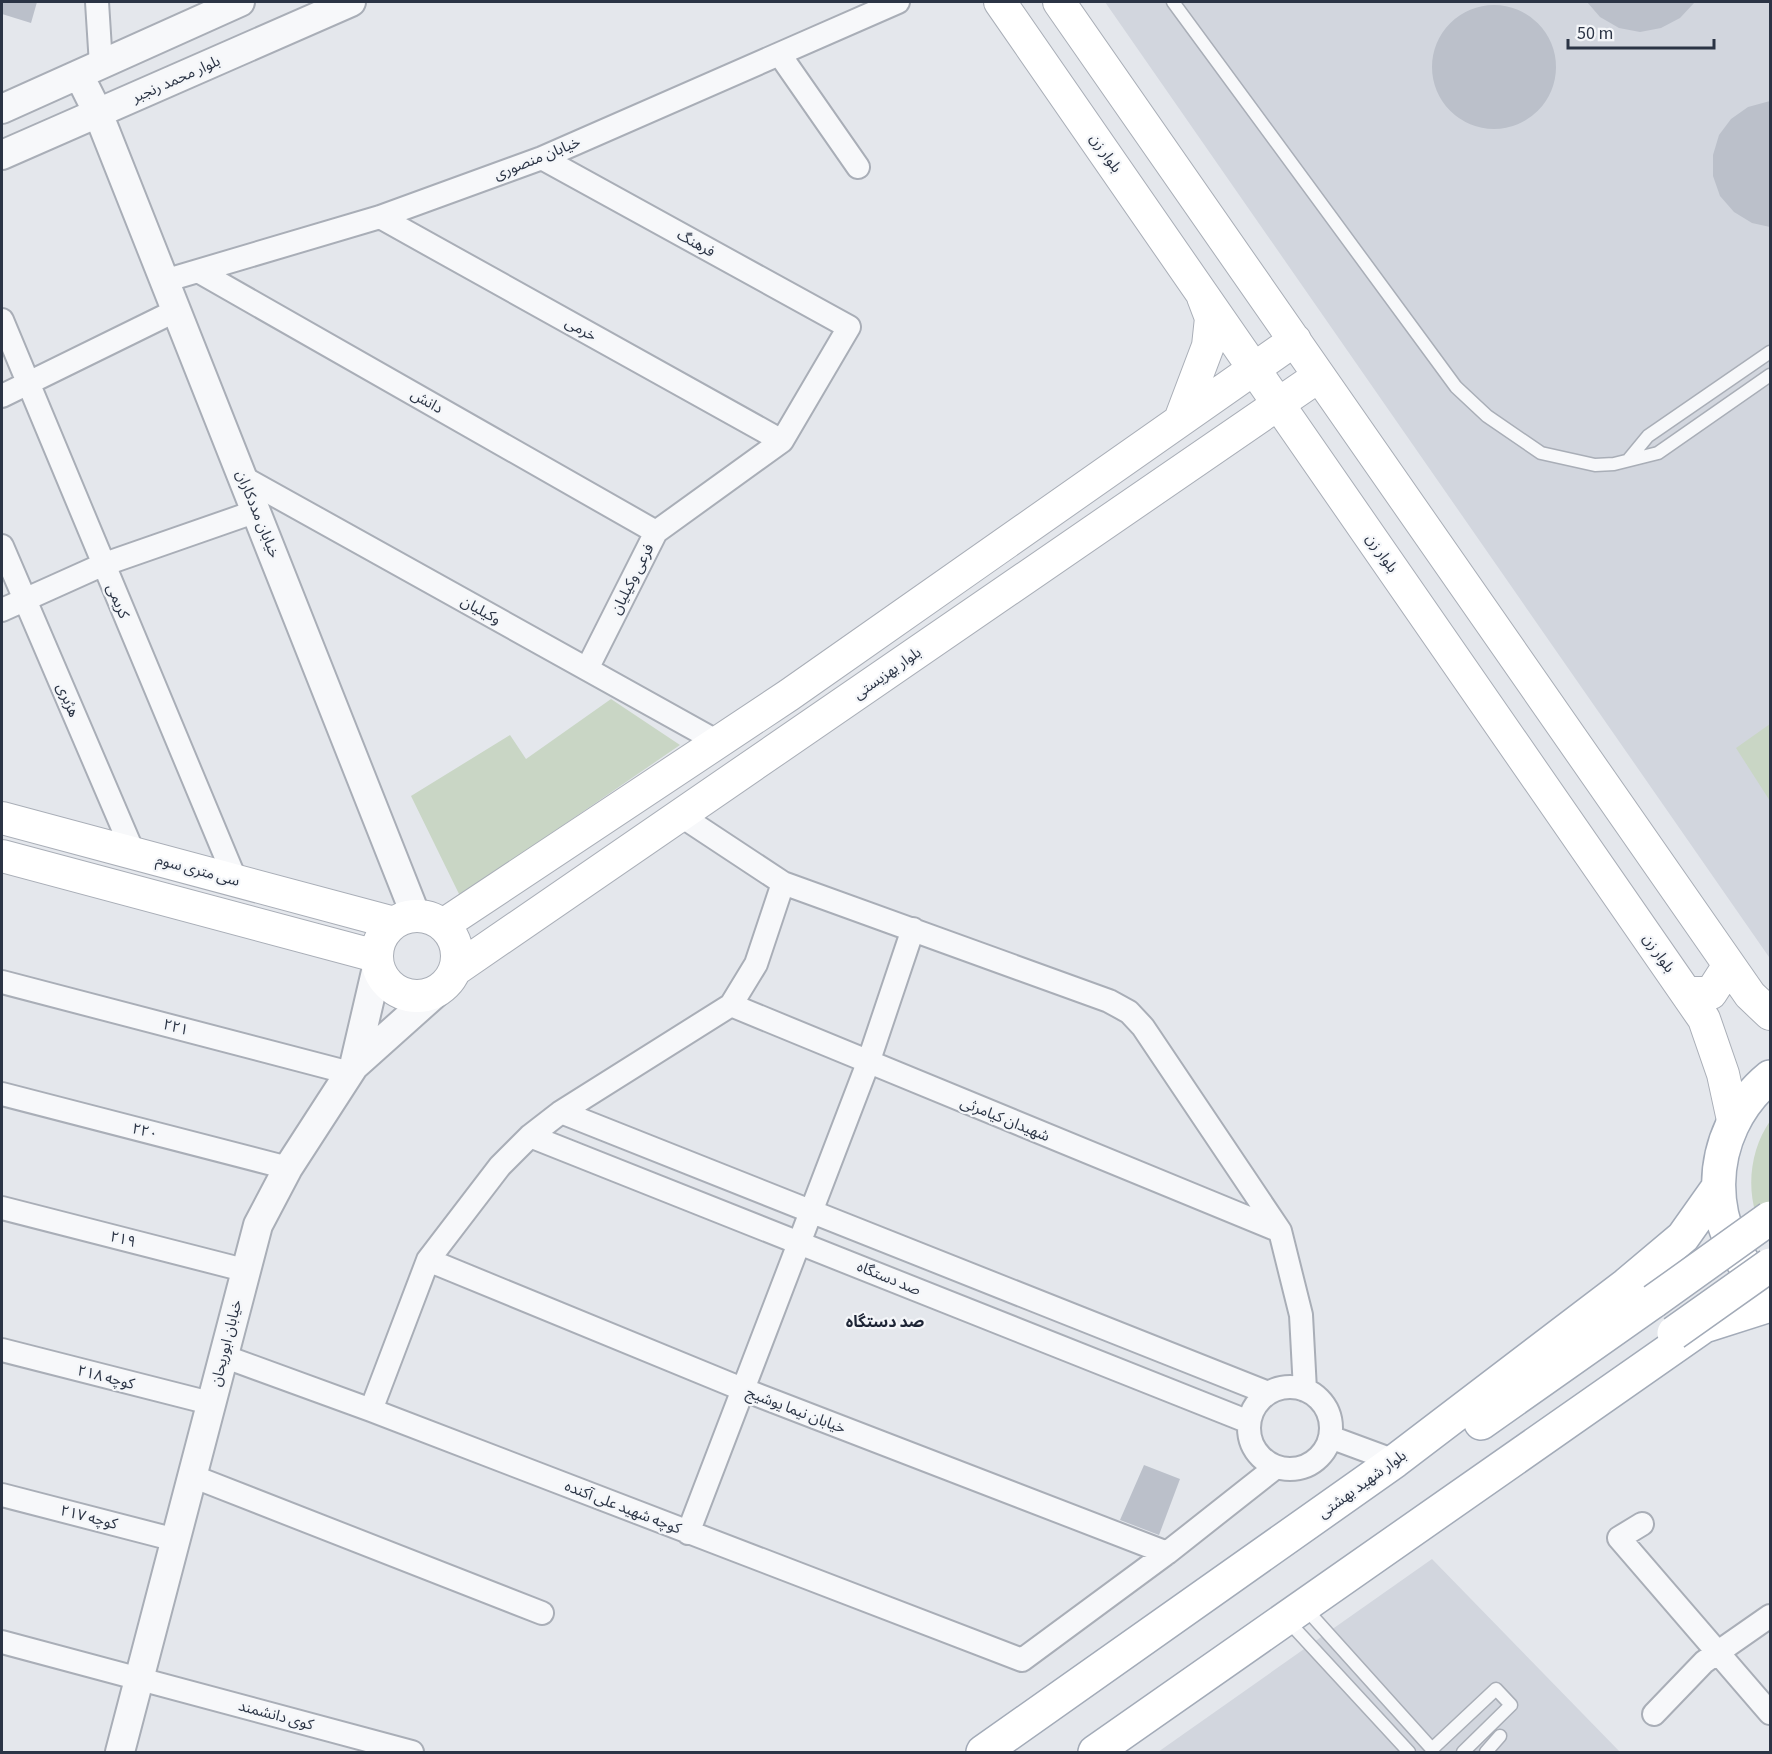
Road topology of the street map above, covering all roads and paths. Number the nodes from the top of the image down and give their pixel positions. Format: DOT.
graph roads {
  1 [pos="97,2"];
  2 [pos="240,2"];
  3 [pos="351,2"];
  4 [pos="898,2"];
  5 [pos="1000,2"];
  6 [pos="1059,2"];
  7 [pos="1173,2"];
  8 [pos="780,55"];
  9 [pos="90,70"];
  10 [pos="2,109"];
  11 [pos="98,113"];
  12 [pos="2,155"];
  13 [pos="542,158"];
  14 [pos="858,167"];
  15 [pos="380,217"];
  16 [pos="198,271"];
  17 [pos="164,281"];
  18 [pos="1201,290"];
  19 [pos="175,311"];
  20 [pos="2,320"];
  21 [pos="1295,340"];
  22 [pos="1770,352"];
  23 [pos="1255,367"];
  24 [pos="1770,375"];
  25 [pos="1319,376"];
  26 [pos="28,385"];
  27 [pos="2,396"];
  28 [pos="1279,404"];
  29 [pos="1180,420"];
  30 [pos="782,441"];
  31 [pos="1629,459"];
  32 [pos="244,478"];
  33 [pos="257,511"];
  34 [pos="656,532"];
  35 [pos="2,546"];
  36 [pos="102,565"];
  37 [pos="25,600"];
  38 [pos="2,610"];
  39 [pos="587,669"];
  40 [pos="789,695"];
  41 [pos="808,728"];
  42 [pos="718,742"];
  43 [pos="680,815"];
  44 [pos="3,816"];
  45 [pos="134,854"];
  46 [pos="2,856"];
  47 [pos="236,880"];
  48 [pos="783,883"];
  49 [pos="418,921"];
  50 [pos="913,929"];
  51 [pos="377,960"];
  52 [pos="1729,965"];
  53 [pos="447,980"];
  54 [pos="2,981"];
  55 [pos="1686,993"];
  56 [pos="731,1005"];
  57 [pos="1770,1014"];
  58 [pos="868,1063"];
  59 [pos="352,1069"];
  60 [pos="1770,1077"];
  61 [pos="2,1094"];
  62 [pos="561,1112"];
  63 [pos="1733,1120"];
  64 [pos="530,1136"];
  65 [pos="288,1168"];
  66 [pos="1717,1189"];
  67 [pos="2,1208"];
  68 [pos="810,1212"];
  69 [pos="1770,1218"];
  70 [pos="1280,1231"];
  71 [pos="799,1242"];
  72 [pos="428,1260"];
  73 [pos="1770,1265"];
  74 [pos="1647,1268"];
  75 [pos="244,1270"];
  76 [pos="1770,1290"];
  77 [pos="1770,1305"];
  78 [pos="1689,1330"];
  79 [pos="2,1350"];
  80 [pos="223,1356"];
  81 [pos="742,1389"];
  82 [pos="1305,1390"];
  83 [pos="1268,1393"];
  84 [pos="210,1403"];
  85 [pos="371,1410"];
  86 [pos="1248,1422"];
  87 [pos="1330,1437"];
  88 [pos="1395,1461"];
  89 [pos="1276,1467"];
  90 [pos="192,1476"];
  91 [pos="2,1495"];
  92 [pos="1642,1524"];
  93 [pos="688,1533"];
  94 [pos="176,1540"];
  95 [pos="1167,1553"];
  96 [pos="542,1613"];
  97 [pos="1295,1613"];
  98 [pos="1770,1616"];
  99 [pos="1151,1635"];
  100 [pos="2,1642"];
  101 [pos="1718,1653"];
  102 [pos="140,1678"];
  103 [pos="1188,1687"];
  104 [pos="1770,1713"];
  105 [pos="1654,1714"];
  106 [pos="1500,1736"];
  107 [pos="120,1752"];
  108 [pos="412,1752"];
  109 [pos="983,1752"];
  110 [pos="1095,1752"];
  111 [pos="1409,1752"];
  112 [pos="1463,1752"];
  113 [pos="1486,1752"];
  1 -- 9 [label="street"];
  2 -- 9 [label="street"];
  3 -- 11 [label="street, بلوار محمد رنجبر"];
  4 -- 8 [label="street, خیابان منصوری"];
  5 -- 18 [label="main road, بلوار زن"];
  6 -- 21 [label="main road"];
  7 -- 31 [label="lane"];
  8 -- 13 [label="street, خیابان منصوری"];
  8 -- 14 [label="street"];
  9 -- 10 [label="street"];
  9 -- 11 [label="street, خیابان مددکاران"];
  11 -- 12 [label="street, بلوار محمد رنجبر"];
  11 -- 17 [label="street, خیابان مددکاران"];
  13 -- 15 [label="street, خیابان منصوری"];
  13 -- 30 [label="street, فرهنگ"];
  15 -- 16 [label="street, خیابان منصوری"];
  15 -- 30 [label="street, خرمی"];
  16 -- 17 [label="street, خیابان منصوری"];
  16 -- 34 [label="street, دانش"];
  17 -- 19 [label="street, خیابان مددکاران"];
  18 -- 23 [label="main road, بلوار زن"];
  18 -- 29 [label="main road"];
  19 -- 26 [label="street"];
  19 -- 32 [label="street, خیابان مددکاران"];
  20 -- 26 [label="street, کریمی"];
  21 -- 23 [label="main road"];
  21 -- 25 [label="main road"];
  22 -- 31 [label="lane"];
  23 -- 28 [label="main road, بلوار زن"];
  23 -- 29 [label="main road"];
  24 -- 31 [label="lane"];
  25 -- 28 [label="main road, بلوار بهزیستی"];
  25 -- 52 [label="main road"];
  26 -- 27 [label="street"];
  26 -- 36 [label="street, کریمی"];
  28 -- 41 [label="main road, بلوار بهزیستی"];
  28 -- 55 [label="main road, بلوار زن"];
  29 -- 40 [label="main road"];
  30 -- 34 [label="street, فرعی وکیلیان"];
  32 -- 33 [label="street, خیابان مددکاران"];
  32 -- 39 [label="street, وکیلیان"];
  33 -- 36 [label="street"];
  33 -- 49 [label="street, خیابان مددکاران"];
  34 -- 39 [label="street, فرعی وکیلیان"];
  35 -- 37 [label="street, هژبری"];
  36 -- 37 [label="street"];
  36 -- 47 [label="street, کریمی"];
  37 -- 38 [label="street"];
  37 -- 45 [label="street, هژبری"];
  39 -- 42 [label="street, وکیلیان"];
  40 -- 41 [label="main road"];
  40 -- 42 [label="main road"];
  41 -- 43 [label="main road, بلوار بهزیستی"];
  42 -- 49 [label="main road"];
  43 -- 48 [label="street"];
  43 -- 53 [label="main road, بلوار بهزیستی"];
  44 -- 45 [label="main road, سی متری سوم"];
  45 -- 47 [label="main road, سی متری سوم"];
  46 -- 51 [label="main road"];
  47 -- 49 [label="main road, سی متری سوم"];
  48 -- 50 [label="street"];
  48 -- 56 [label="street"];
  49 -- 51 [label="main road"];
  49 -- 53 [label="main road"];
  50 -- 58 [label="street"];
  50 -- 70 [label="street"];
  51 -- 53 [label="main road"];
  51 -- 59 [label="street"];
  52 -- 55 [label="main road"];
  52 -- 57 [label="main road"];
  53 -- 59 [label="street, خیابان ابوریحان"];
  54 -- 59 [label="street, ۲۲۱"];
  55 -- 63 [label="main road, بلوار زن"];
  56 -- 58 [label="street, شهیدان کیامرثی"];
  56 -- 62 [label="street"];
  58 -- 68 [label="street"];
  58 -- 70 [label="street, شهیدان کیامرثی"];
  59 -- 65 [label="street, خیابان ابوریحان"];
  60 -- 63 [label="main road"];
  61 -- 65 [label="street, ۲۲۰"];
  62 -- 64 [label="street"];
  62 -- 68 [label="street"];
  63 -- 66 [label="main road"];
  64 -- 71 [label="street, صد دستگاه"];
  64 -- 72 [label="street"];
  65 -- 75 [label="street, خیابان ابوریحان"];
  66 -- 74 [label="main road, بلوار شهید بهشتی"];
  66 -- 76 [label="main road"];
  67 -- 75 [label="street, ۲۱۹"];
  68 -- 71 [label="street"];
  68 -- 83 [label="street"];
  69 -- 99 [label="main road, bridge"];
  70 -- 82 [label="street"];
  71 -- 81 [label="street"];
  71 -- 86 [label="street, صد دستگاه"];
  72 -- 81 [label="street, خیابان نیما یوشیج"];
  72 -- 85 [label="street"];
  73 -- 78 [label="main road, bridge"];
  74 -- 78 [label="main road"];
  74 -- 88 [label="main road, بلوار شهید بهشتی"];
  75 -- 80 [label="street, خیابان ابوریحان"];
  77 -- 78 [label="main road"];
  78 -- 97 [label="main road"];
  78 -- 103 [label="main road"];
  79 -- 84 [label="street, کوچه ۲۱۸"];
  80 -- 84 [label="street, خیابان ابوریحان"];
  80 -- 85 [label="street, کوچه شهید علی آکنده"];
  81 -- 93 [label="street"];
  81 -- 95 [label="street, خیابان نیما یوشیج"];
  82 -- 83 [label="street"];
  82 -- 87 [label="street"];
  83 -- 86 [label="street"];
  84 -- 90 [label="street, خیابان ابوریحان"];
  85 -- 93 [label="street, کوچه شهید علی آکنده"];
  86 -- 89 [label="street"];
  87 -- 88 [label="street"];
  87 -- 89 [label="street"];
  88 -- 99 [label="main road, بلوار شهید بهشتی"];
  89 -- 95 [label="street"];
  90 -- 94 [label="street, خیابان ابوریحان"];
  90 -- 96 [label="street"];
  91 -- 94 [label="street, کوچه ۲۱۷"];
  92 -- 101 [label="street"];
  93 -- 95 [label="street, کوچه شهید علی آکنده"];
  94 -- 102 [label="street, خیابان ابوریحان"];
  97 -- 103 [label="main road"];
  97 -- 111 [label="lane"];
  97 -- 112 [label="lane"];
  98 -- 101 [label="street"];
  99 -- 109 [label="main road, بلوار شهید بهشتی"];
  100 -- 102 [label="street, کوی دانشمند"];
  101 -- 104 [label="street"];
  101 -- 105 [label="street"];
  102 -- 107 [label="street, خیابان ابوریحان"];
  102 -- 108 [label="street, کوی دانشمند"];
  103 -- 110 [label="main road"];
  106 -- 113 [label="lane"];
}
